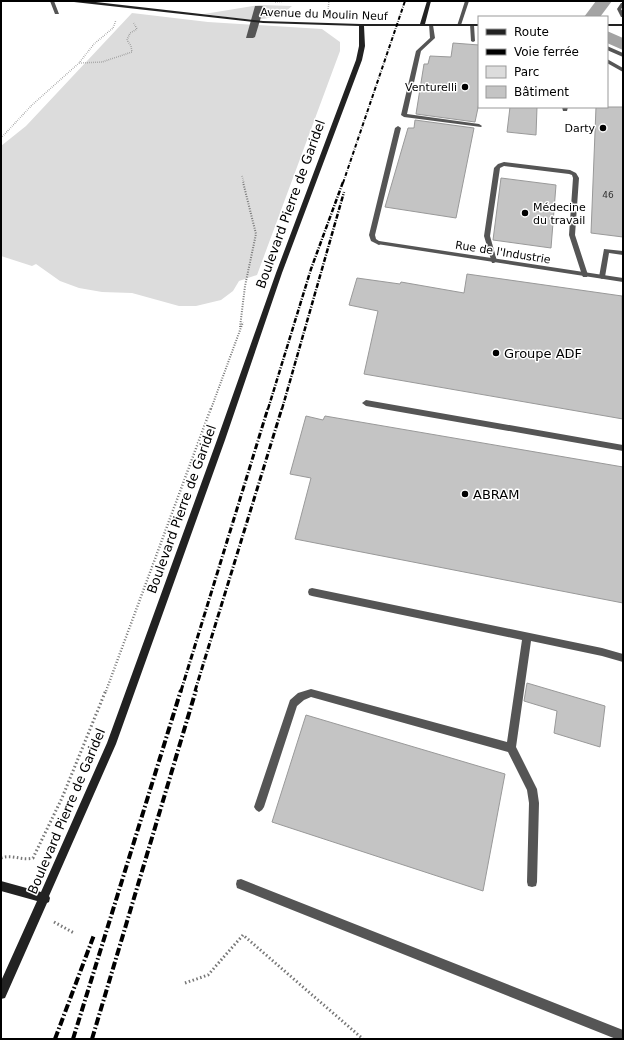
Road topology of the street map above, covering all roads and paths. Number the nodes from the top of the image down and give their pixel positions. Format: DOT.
graph roads {
  1 [pos="52,1"];
  2 [pos="74,1"];
  3 [pos="320,1"];
  4 [pos="343,1"];
  5 [pos="429,1"];
  6 [pos="467,1"];
  7 [pos="623,4"];
  8 [pos="122,6"];
  9 [pos="57,13"];
  10 [pos="623,16"];
  11 [pos="130,17"];
  12 [pos="361,25"];
  13 [pos="422,25"];
  14 [pos="431,25"];
  15 [pos="459,25"];
  16 [pos="472,25"];
  17 [pos="478,25"];
  18 [pos="608,25"];
  19 [pos="623,25"];
  20 [pos="473,41"];
  21 [pos="608,48"];
  22 [pos="623,55"];
  23 [pos="608,62"];
  24 [pos="79,63"];
  25 [pos="623,70"];
  26 [pos="479,126"];
  27 [pos="398,128"];
  28 [pos="1,138"];
  29 [pos="242,176"];
  30 [pos="623,253"];
  31 [pos="494,261"];
  32 [pos="585,275"];
  33 [pos="602,277"];
  34 [pos="623,280"];
  35 [pos="245,317"];
  36 [pos="239,331"];
  37 [pos="366,403"];
  38 [pos="623,448"];
  39 [pos="312,592"];
  40 [pos="527,637"];
  41 [pos="623,658"];
  42 [pos="511,748"];
  43 [pos="259,807"];
  44 [pos="1,858"];
  45 [pos="532,882"];
  46 [pos="241,884"];
  47 [pos="1,886"];
  48 [pos="44,898"];
  49 [pos="53,921"];
  50 [pos="74,933"];
  51 [pos="185,983"];
  52 [pos="1,994"];
  53 [pos="623,1036"];
  54 [pos="363,1039"];
  1 -- 9 [label="street"];
  2 -- 8 [label="street, Avenue du Moulin Neuf"];
  3 -- 4 [label="path"];
  5 -- 13 [label="street"];
  6 -- 15 [label="street"];
  7 -- 10 [label="street"];
  8 -- 12 [label="street, Avenue du Moulin Neuf"];
  8 -- 24 [label="path"];
  11 -- 24 [label="path"];
  12 -- 13 [label="street, Avenue du Moulin Neuf"];
  12 -- 48 [label="street, Boulevard Pierre de Garidel"];
  13 -- 14 [label="street, Avenue du Moulin Neuf"];
  14 -- 15 [label="street, Avenue du Moulin Neuf"];
  14 -- 26 [label="street"];
  15 -- 16 [label="street, Avenue du Moulin Neuf"];
  16 -- 17 [label="street, Avenue du Moulin Neuf"];
  16 -- 20 [label="street"];
  18 -- 19 [label="street"];
  21 -- 22 [label="street"];
  23 -- 25 [label="street"];
  24 -- 28 [label="path"];
  27 -- 31 [label="street, Rue de l'Industrie"];
  29 -- 36 [label="path"];
  30 -- 33 [label="street"];
  31 -- 32 [label="street, Rue de l'Industrie"];
  31 -- 32 [label="street"];
  32 -- 33 [label="street, Rue de l'Industrie"];
  33 -- 34 [label="street, Rue de l'Industrie"];
  35 -- 36 [label="path"];
  36 -- 44 [label="path"];
  37 -- 38 [label="street"];
  39 -- 40 [label="street"];
  40 -- 41 [label="street"];
  40 -- 42 [label="street"];
  42 -- 43 [label="street"];
  42 -- 45 [label="street"];
  46 -- 53 [label="street"];
  47 -- 48 [label="street"];
  48 -- 52 [label="street, Boulevard Pierre de Garidel"];
  49 -- 50 [label="path"];
  51 -- 54 [label="path"];
}
